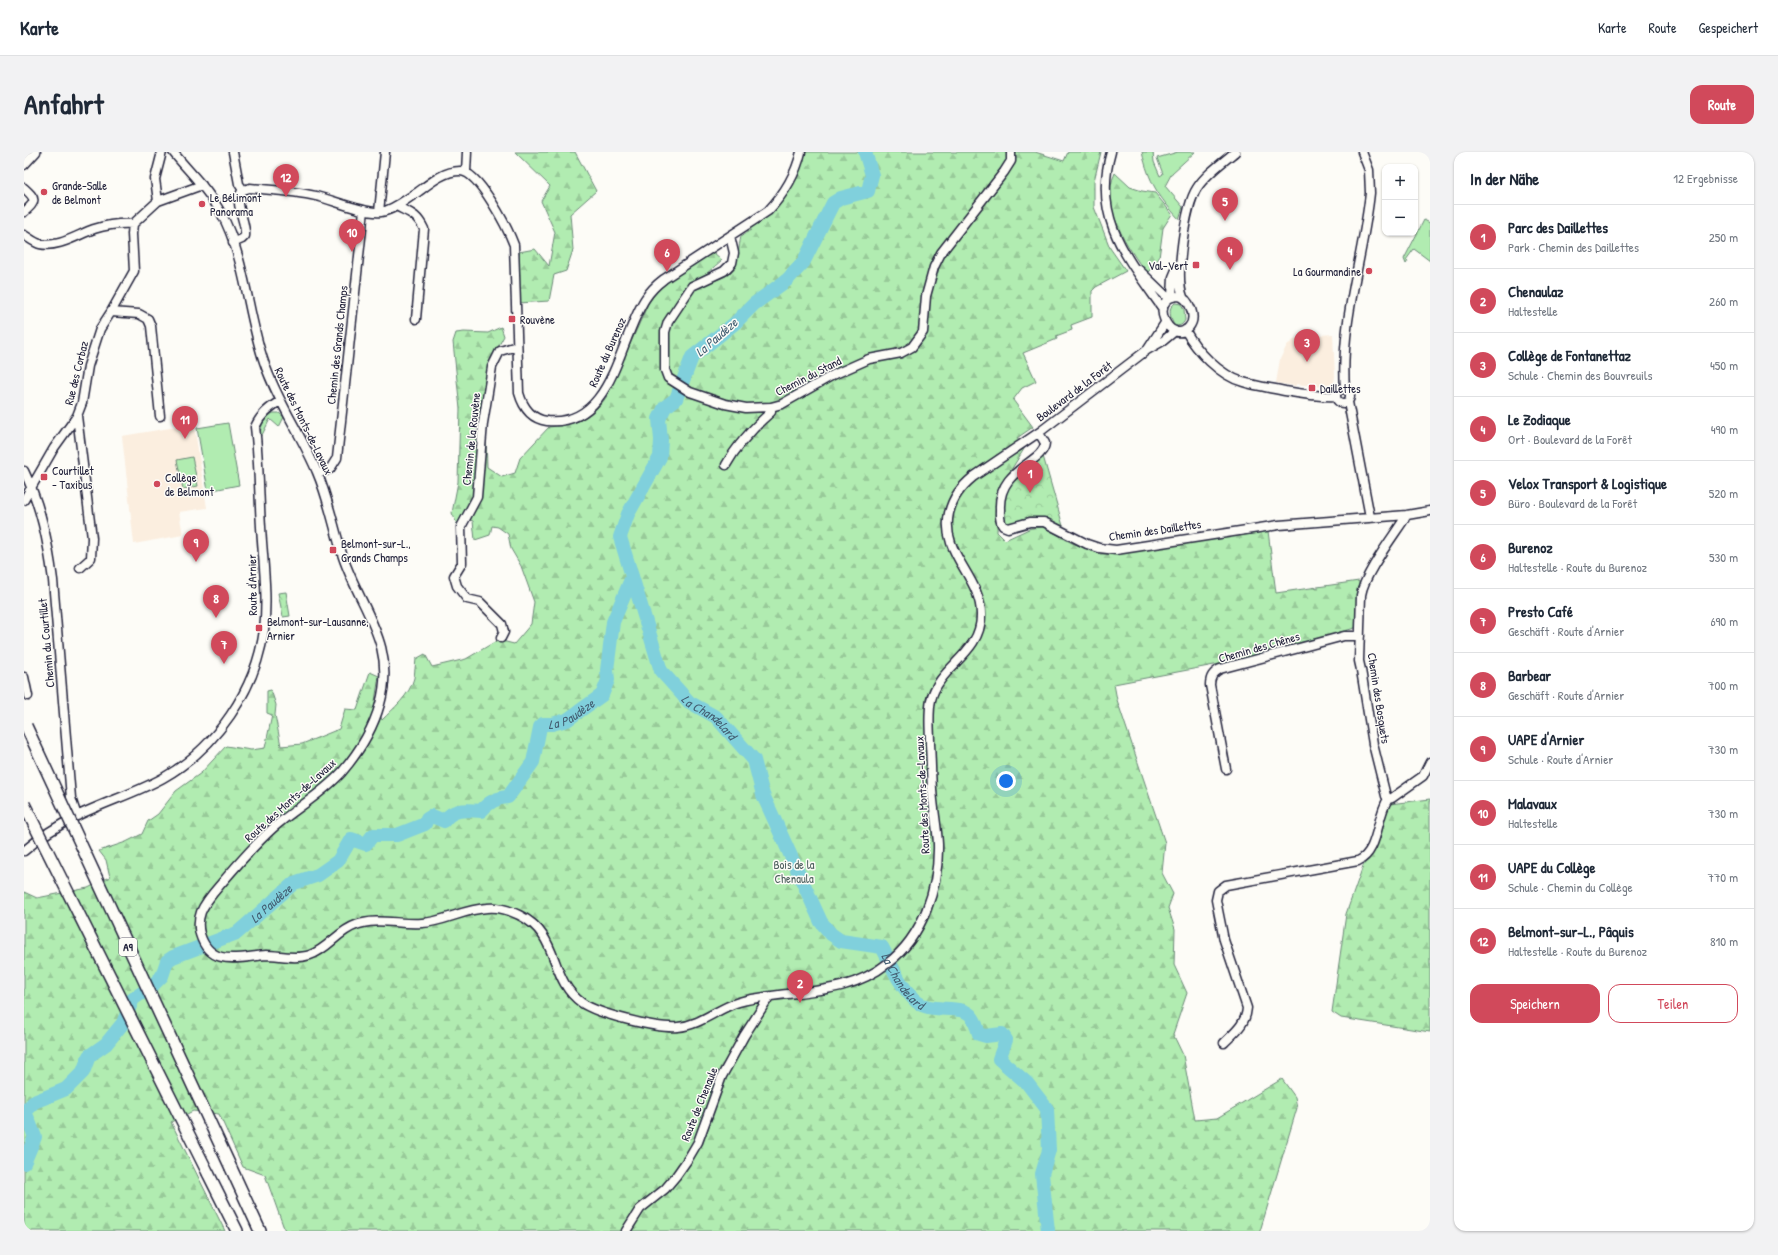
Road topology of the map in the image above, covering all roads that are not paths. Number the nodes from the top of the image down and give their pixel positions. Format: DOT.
graph roads {
  1 [pos="36,152"];
  2 [pos="162,152"];
  3 [pos="173,152"];
  4 [pos="233,152"];
  5 [pos="385,152"];
  6 [pos="467,152"];
  7 [pos="801,152"];
  8 [pos="1011,152"];
  9 [pos="1112,152"];
  10 [pos="1235,152"];
  11 [pos="1362,152"];
  12 [pos="24,165"];
  13 [pos="466,172"];
  14 [pos="202,184"];
  15 [pos="24,188"];
  16 [pos="243,190"];
  17 [pos="158,201"];
  18 [pos="396,206"];
  19 [pos="364,210"];
  20 [pos="24,212"];
  21 [pos="379,212"];
  22 [pos="134,224"];
  23 [pos="24,235"];
  24 [pos="730,236"];
  25 [pos="233,242"];
  26 [pos="1180,260"];
  27 [pos="1134,266"];
  28 [pos="1173,277"];
  29 [pos="1154,284"];
  30 [pos="1170,297"];
  31 [pos="1182,297"];
  32 [pos="1163,309"];
  33 [pos="111,312"];
  34 [pos="416,319"];
  35 [pos="1165,323"];
  36 [pos="1185,330"];
  37 [pos="1175,331"];
  38 [pos="517,346"];
  39 [pos="1147,350"];
  40 [pos="1345,389"];
  41 [pos="1336,396"];
  42 [pos="280,401"];
  43 [pos="1348,402"];
  44 [pos="771,407"];
  45 [pos="77,416"];
  46 [pos="160,416"];
  47 [pos="1039,432"];
  48 [pos="1014,448"];
  49 [pos="726,465"];
  50 [pos="24,471"];
  51 [pos="318,474"];
  52 [pos="32,486"];
  53 [pos="24,500"];
  54 [pos="1430,511"];
  55 [pos="1407,515"];
  56 [pos="1370,517"];
  57 [pos="80,568"];
  58 [pos="1360,636"];
  59 [pos="501,638"];
  60 [pos="24,678"];
  61 [pos="28,696"];
  62 [pos="25,724"];
  63 [pos="1430,762"];
  64 [pos="1226,769"];
  65 [pos="1388,799"];
  66 [pos="24,804"];
  67 [pos="77,816"];
  68 [pos="24,850"];
  69 [pos="769,998"];
  70 [pos="1224,1043"];
  71 [pos="237,1231"];
  72 [pos="260,1231"];
  73 [pos="626,1231"];
  1 -- 12 [label="street"];
  2 -- 17 [label="street"];
  3 -- 14 [label="street, Route des Monts-de-Lavaux"];
  4 -- 16 [label="street"];
  5 -- 21 [label="street"];
  6 -- 13 [label="street"];
  7 -- 24 [label="street, Route du Burenoz"];
  8 -- 44 [label="street, Chemin du Stand"];
  9 -- 27 [label="street"];
  10 -- 26 [label="street"];
  11 -- 40 [label="street"];
  13 -- 18 [label="street"];
  13 -- 38 [label="street, Route du Burenoz"];
  14 -- 17 [label="street"];
  14 -- 25 [label="street, Route des Monts-de-Lavaux"];
  15 -- 20 [label="street"];
  16 -- 19 [label="street"];
  16 -- 25 [label="street"];
  17 -- 22 [label="street"];
  18 -- 21 [label="street"];
  18 -- 34 [label="street"];
  19 -- 21 [label="street"];
  19 -- 51 [label="street, Chemin des Grands Champs"];
  22 -- 23 [label="street"];
  22 -- 33 [label="street, Rue des Corbaz"];
  24 -- 38 [label="street, Route du Burenoz"];
  24 -- 44 [label="street, Chemin du Stand"];
  25 -- 42 [label="street, Route des Monts-de-Lavaux"];
  26 -- 28 [label="street"];
  26 -- 31 [label="street"];
  27 -- 29 [label="street"];
  27 -- 32 [label="street"];
  28 -- 29 [label="street"];
  28 -- 30 [label="street"];
  29 -- 30 [label="street"];
  30 -- 31 [label="street"];
  30 -- 32 [label="street"];
  31 -- 36 [label="street"];
  32 -- 35 [label="street"];
  33 -- 45 [label="street, Rue des Corbaz"];
  33 -- 46 [label="street"];
  35 -- 37 [label="street"];
  35 -- 39 [label="street, Boulevard de la Forêt"];
  36 -- 37 [label="street"];
  36 -- 41 [label="street"];
  37 -- 39 [label="street, Boulevard de la Forêt"];
  38 -- 59 [label="street, Chemin de la Rouvène"];
  39 -- 47 [label="street, Boulevard de la Forêt"];
  40 -- 41 [label="street"];
  40 -- 43 [label="street"];
  41 -- 43 [label="street"];
  42 -- 51 [label="street, Route des Monts-de-Lavaux"];
  42 -- 67 [label="street, Route d'Arnier"];
  43 -- 56 [label="street"];
  44 -- 49 [label="street"];
  45 -- 52 [label="street, Rue des Corbaz"];
  45 -- 57 [label="street"];
  47 -- 48 [label="street, Boulevard de la Forêt"];
  47 -- 56 [label="street, Chemin des Daillettes"];
  48 -- 69 [label="street, Route des Monts-de-Lavaux"];
  50 -- 52 [label="street, Chemin du Courtillet"];
  51 -- 69 [label="street, Route des Monts-de-Lavaux"];
  52 -- 53 [label="street, Rue des Corbaz"];
  52 -- 67 [label="street, Chemin du Courtillet"];
  54 -- 55 [label="street, Chemin des Daillettes"];
  55 -- 56 [label="street, Chemin des Daillettes"];
  55 -- 58 [label="street, Chemin des Bosquets"];
  58 -- 64 [label="street, Chemin des Chênes"];
  58 -- 65 [label="street, Chemin des Bosquets"];
  60 -- 61 [label="street"];
  62 -- 72 [label="highway, A9, bridge"];
  63 -- 65 [label="street"];
  65 -- 70 [label="street"];
  66 -- 71 [label="highway, A9, bridge"];
  67 -- 68 [label="street, Route d'Arnier"];
  69 -- 73 [label="street, Route de Chenaule"];
}
